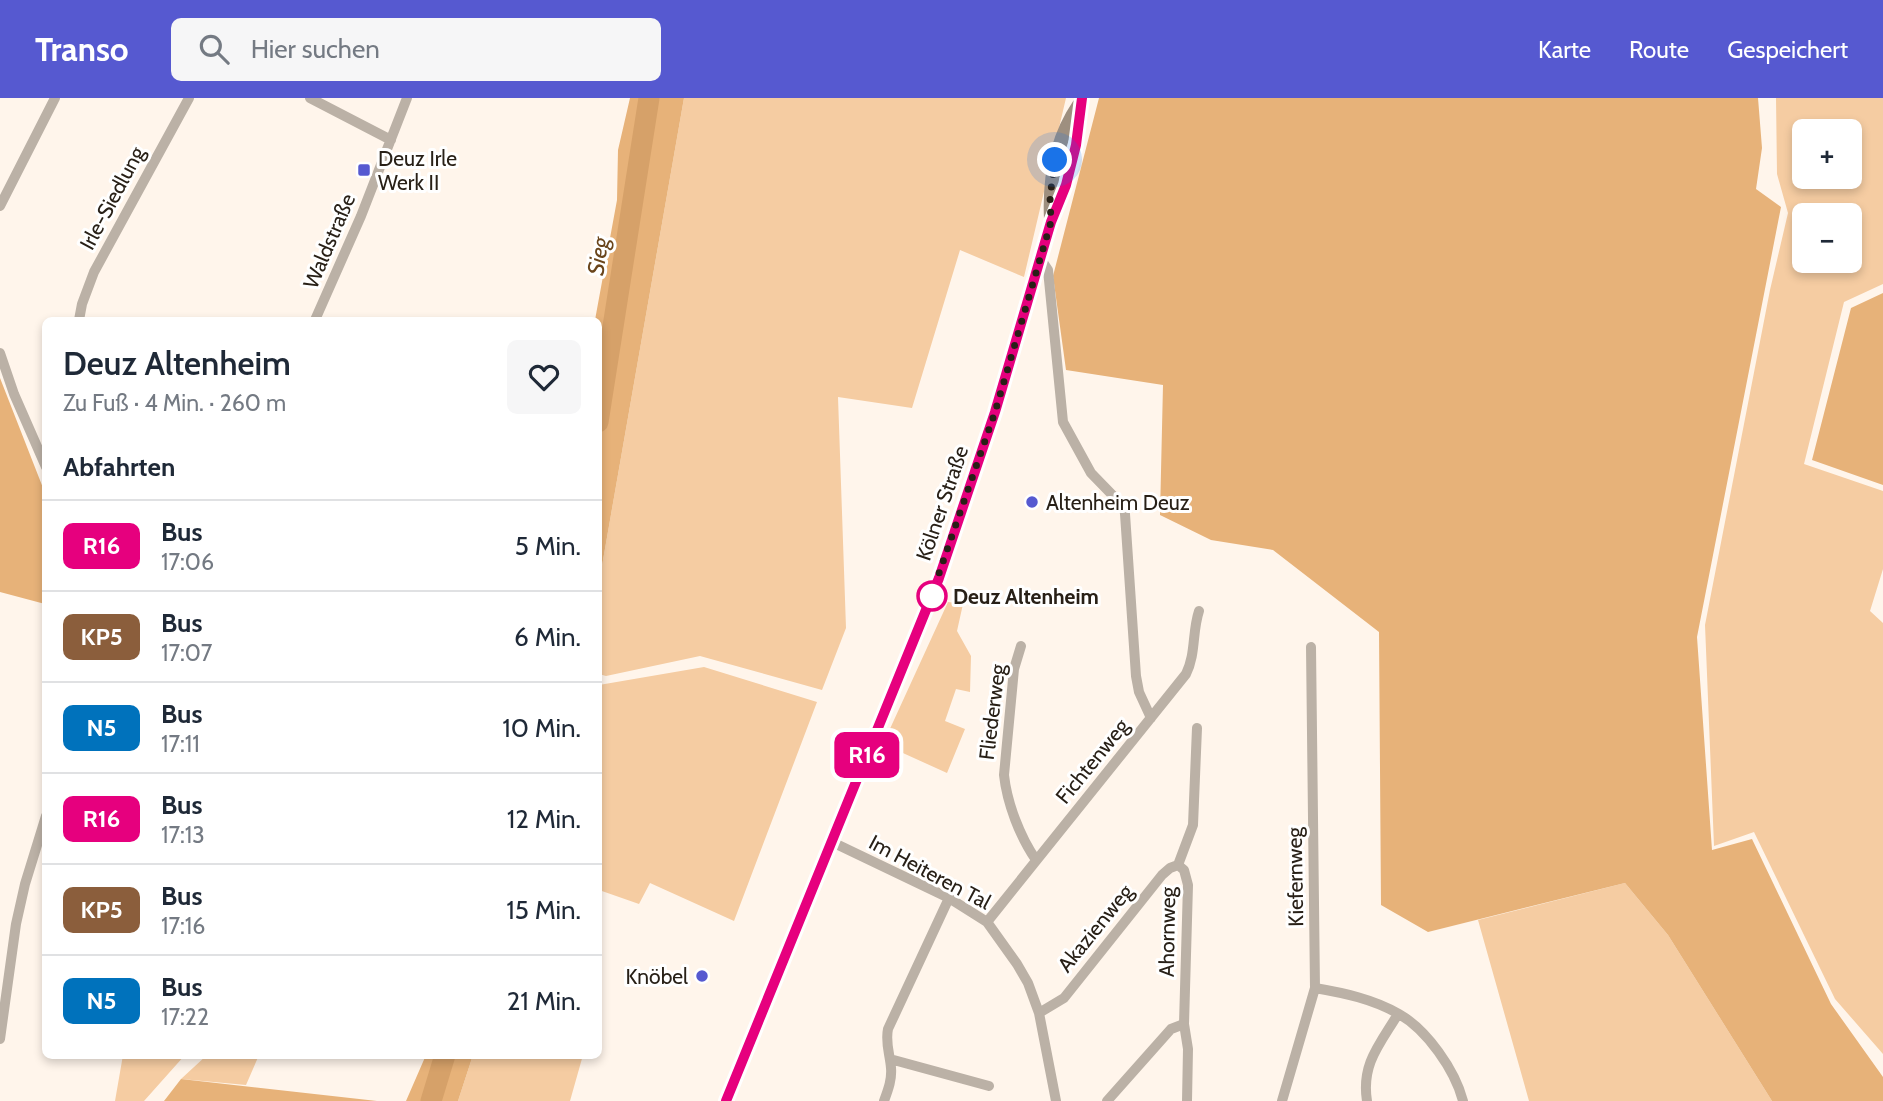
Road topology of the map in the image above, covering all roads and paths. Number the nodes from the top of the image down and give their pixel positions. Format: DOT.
graph roads {
  1 [pos="55,98"];
  2 [pos="189,98"];
  3 [pos="310,98"];
  4 [pos="407,98"];
  5 [pos="1082,99"];
  6 [pos="391,140"];
  7 [pos="0,206"];
  8 [pos="1040,258"];
  9 [pos="80,317"];
  10 [pos="316,317"];
  11 [pos="0,353"];
  12 [pos="42,458"];
  13 [pos="1199,611"];
  14 [pos="1021,646"];
  15 [pos="1311,647"];
  16 [pos="1151,718"];
  17 [pos="1197,728"];
  18 [pos="42,831"];
  19 [pos="831,842"];
  20 [pos="1036,860"];
  21 [pos="1178,865"];
  22 [pos="949,898"];
  23 [pos="987,922"];
  24 [pos="1315,988"];
  25 [pos="1039,1013"];
  26 [pos="1398,1014"];
  27 [pos="1184,1024"];
  28 [pos="0,1039"];
  29 [pos="890,1059"];
  30 [pos="989,1086"];
  31 [pos="726,1101"];
  32 [pos="884,1101"];
  33 [pos="1056,1101"];
  34 [pos="1107,1101"];
  35 [pos="1186,1101"];
  36 [pos="1282,1101"];
  37 [pos="1367,1101"];
  38 [pos="1463,1101"];
  1 -- 7 [label="street"];
  2 -- 9 [label="street, Irle-Siedlung"];
  3 -- 6 [label="street"];
  4 -- 6 [label="street, Waldstraße"];
  5 -- 8 [label="main road, Kölner Straße"];
  6 -- 10 [label="street, Waldstraße"];
  8 -- 16 [label="street"];
  8 -- 19 [label="main road, Kölner Straße"];
  11 -- 12 [label="street"];
  13 -- 16 [label="street, Fichtenweg"];
  14 -- 20 [label="street, Fliederweg"];
  15 -- 24 [label="street, Kiefernweg"];
  16 -- 20 [label="street, Fichtenweg"];
  17 -- 21 [label="street, Ahornweg"];
  18 -- 28 [label="street"];
  19 -- 22 [label="street, Im Heiteren Tal"];
  19 -- 31 [label="main road, Kölner Straße"];
  20 -- 23 [label="street, Fichtenweg"];
  21 -- 25 [label="street, Akazienweg"];
  21 -- 27 [label="street, Ahornweg"];
  22 -- 23 [label="street, Im Heiteren Tal"];
  22 -- 29 [label="street"];
  23 -- 25 [label="street, Im Heiteren Tal"];
  24 -- 26 [label="street"];
  24 -- 36 [label="street, Kiefernweg"];
  25 -- 33 [label="street, Im Heiteren Tal"];
  26 -- 37 [label="street"];
  26 -- 38 [label="street"];
  27 -- 34 [label="street"];
  27 -- 35 [label="street, Ahornweg"];
  29 -- 30 [label="street"];
  29 -- 32 [label="street"];
}
